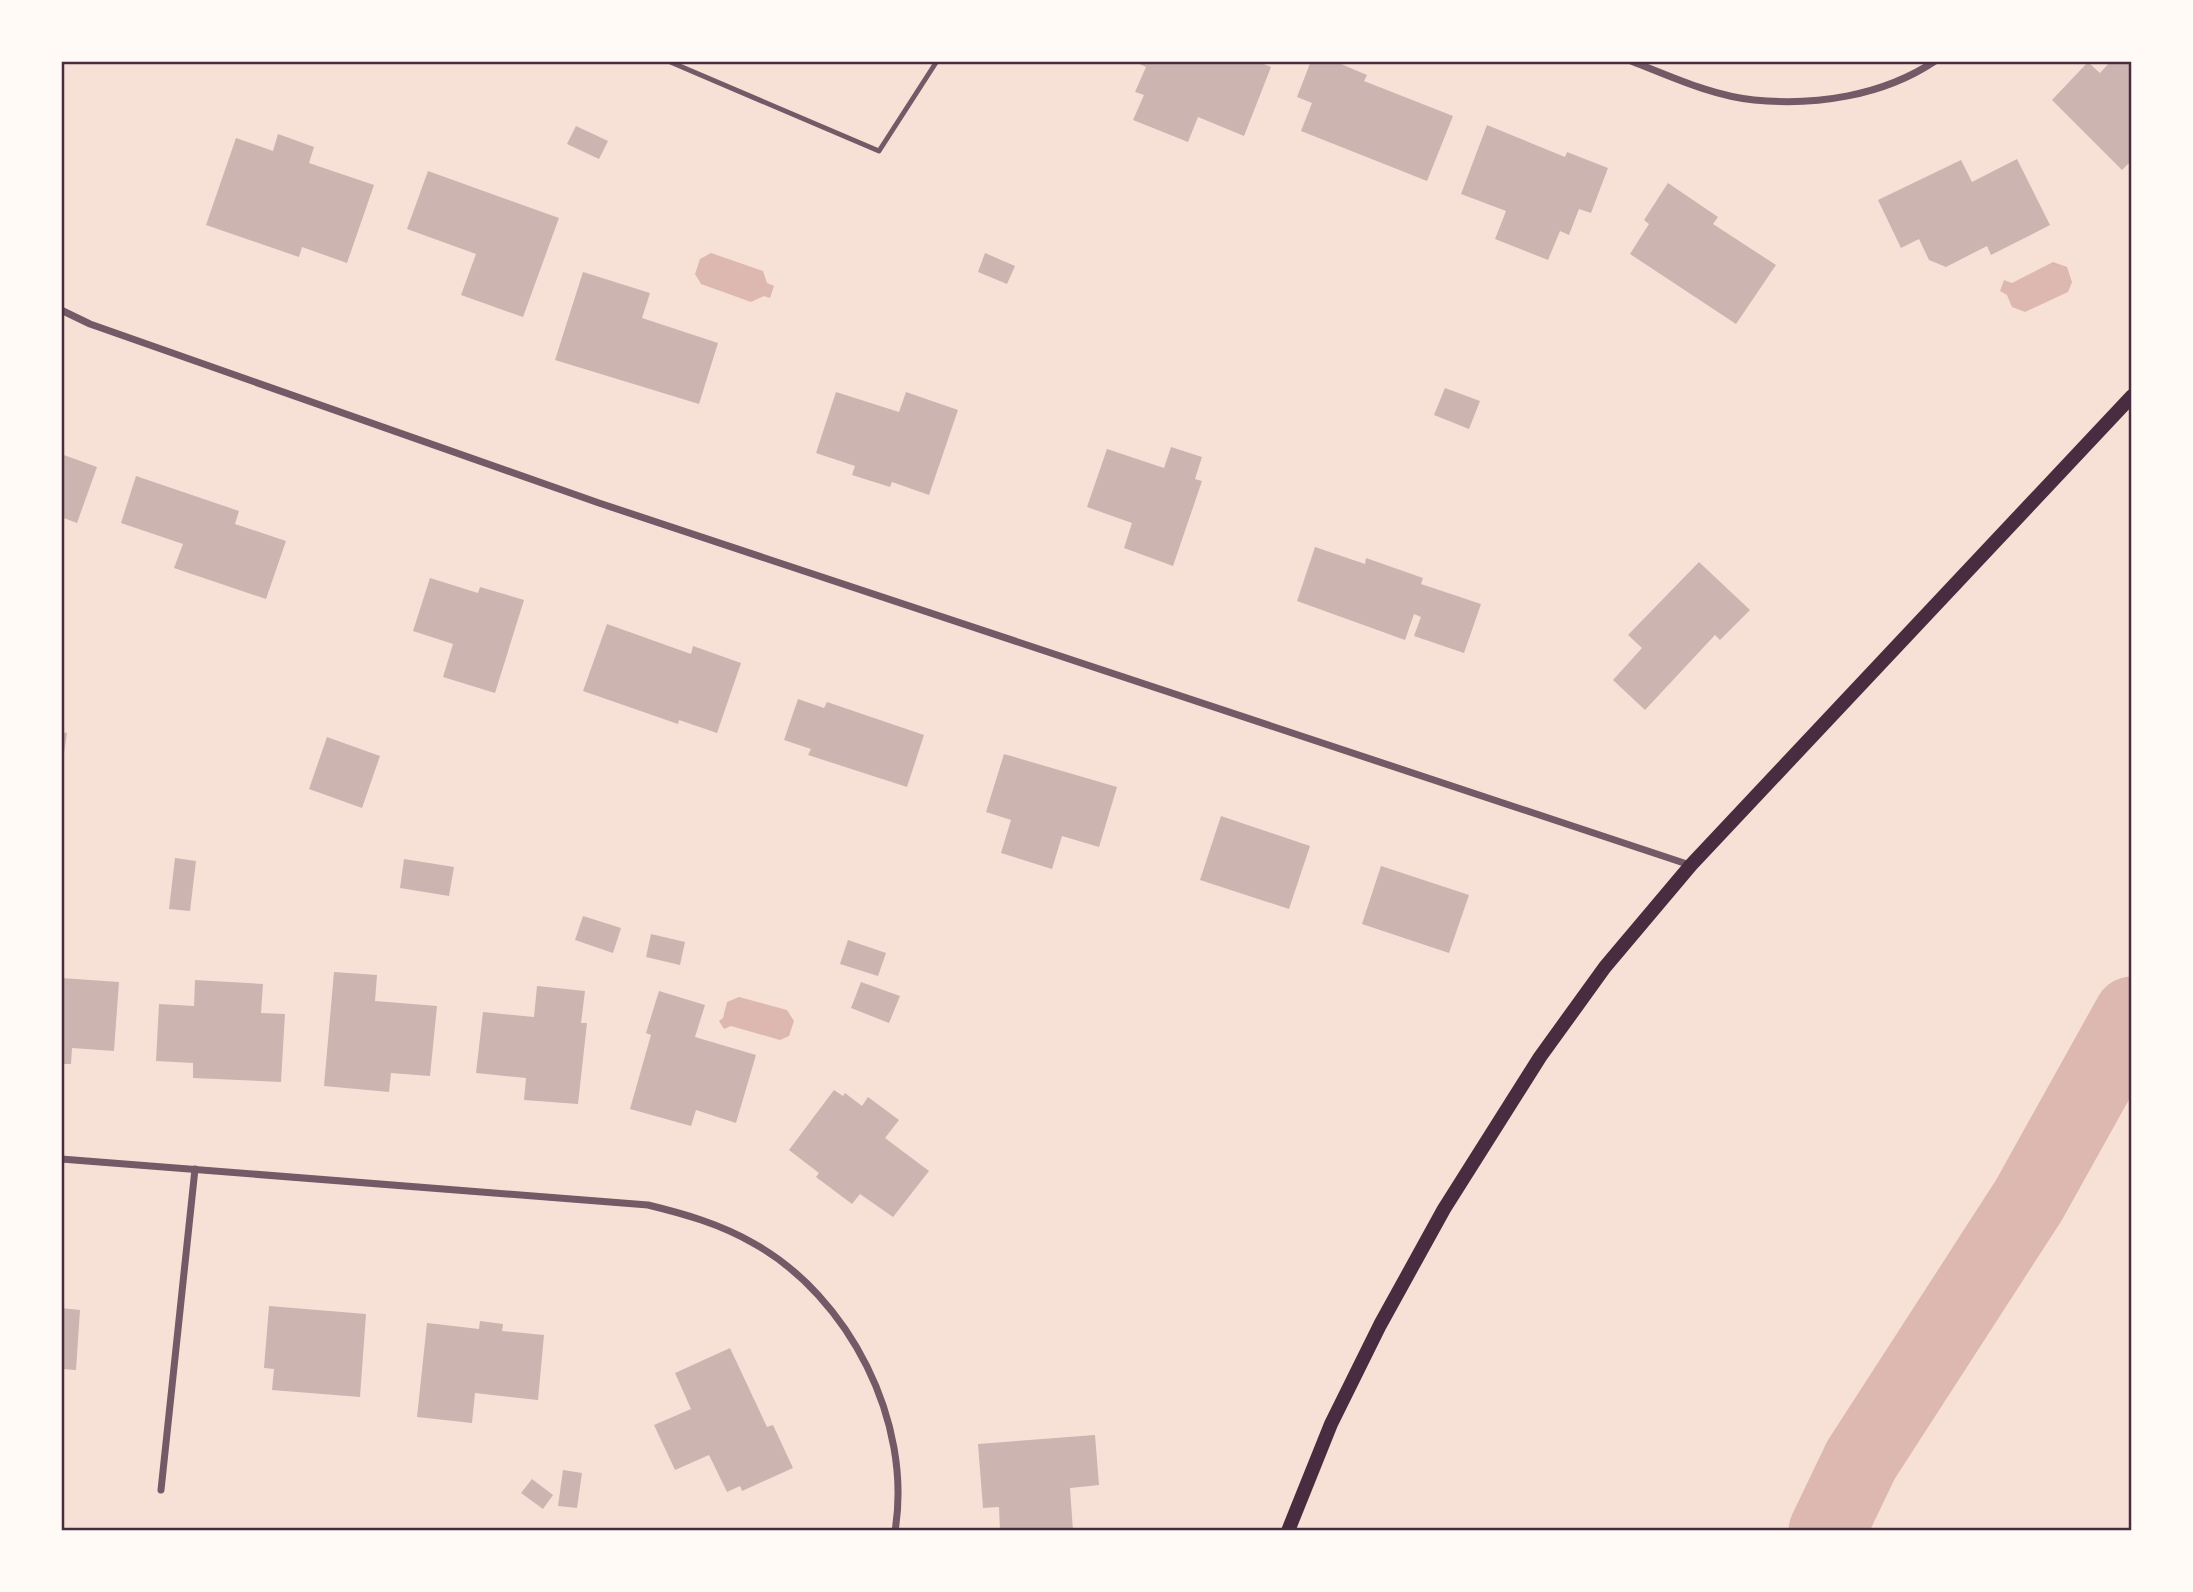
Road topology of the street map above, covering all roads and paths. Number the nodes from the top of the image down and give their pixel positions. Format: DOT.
graph roads {
  1 [pos="668,61"];
  2 [pos="937,61"];
  3 [pos="1631,61"];
  4 [pos="1935,61"];
  5 [pos="61,310"];
  6 [pos="2132,396"];
  7 [pos="1690,865"];
  8 [pos="61,1158"];
  9 [pos="195,1169"];
  10 [pos="162,1490"];
  11 [pos="895,1531"];
  12 [pos="1288,1531"];
  1 -- 2 [label="lane"];
  3 -- 4 [label="street"];
  5 -- 7 [label="street"];
  6 -- 7 [label="main road"];
  7 -- 12 [label="main road"];
  8 -- 9 [label="street"];
  9 -- 10 [label="street"];
  9 -- 11 [label="street"];
}
